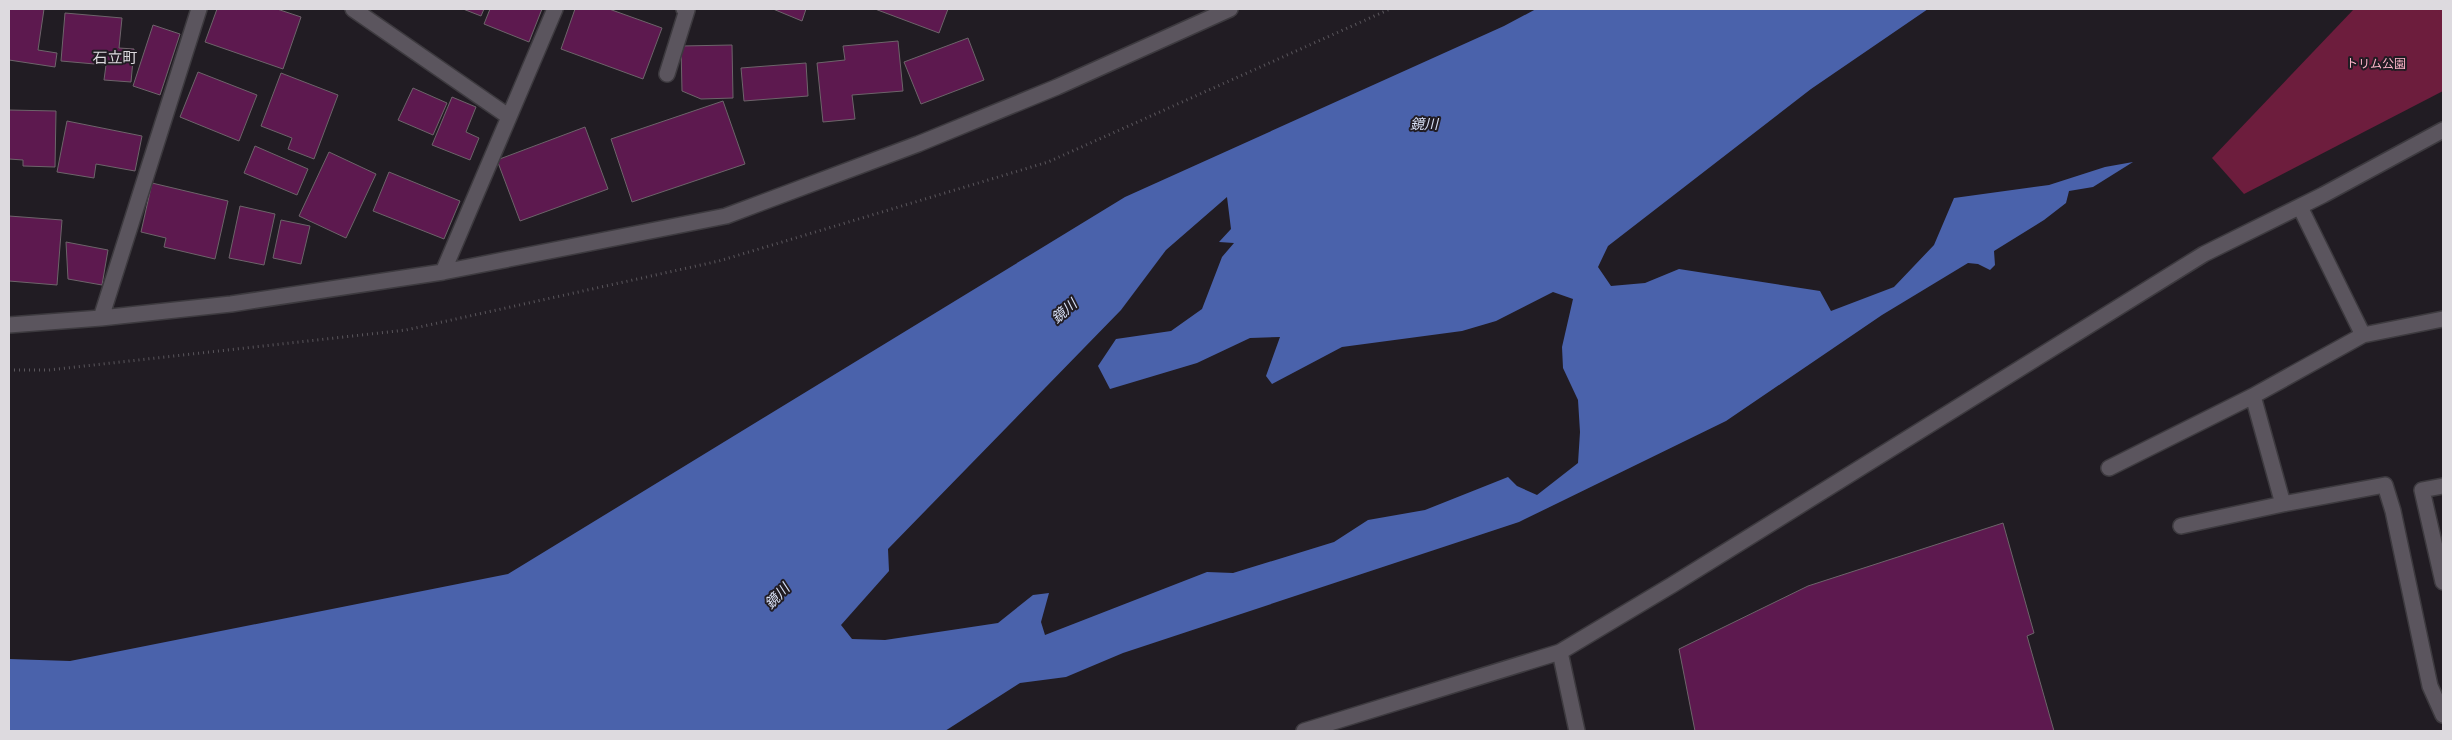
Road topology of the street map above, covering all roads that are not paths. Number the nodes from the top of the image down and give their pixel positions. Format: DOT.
graph roads {
  1 [pos="199,9"];
  2 [pos="353,9"];
  3 [pos="555,9"];
  4 [pos="684,9"];
  5 [pos="1230,9"];
  6 [pos="667,74"];
  7 [pos="508,116"];
  8 [pos="2443,130"];
  9 [pos="2300,207"];
  10 [pos="444,272"];
  11 [pos="101,318"];
  12 [pos="2443,319"];
  13 [pos="9,325"];
  14 [pos="2363,335"];
  15 [pos="2253,396"];
  16 [pos="2109,468"];
  17 [pos="2443,486"];
  18 [pos="2283,504"];
  19 [pos="2180,526"];
  20 [pos="2443,582"];
  21 [pos="1560,652"];
  22 [pos="2443,715"];
  23 [pos="1304,731"];
  24 [pos="1577,731"];
  1 -- 11 [label="street"];
  2 -- 7 [label="street"];
  3 -- 7 [label="street"];
  4 -- 6 [label="street"];
  5 -- 10 [label="street"];
  7 -- 10 [label="street"];
  8 -- 9 [label="street"];
  9 -- 14 [label="street"];
  9 -- 21 [label="street"];
  10 -- 11 [label="street"];
  11 -- 13 [label="street"];
  12 -- 14 [label="street"];
  14 -- 15 [label="street"];
  15 -- 16 [label="street"];
  15 -- 18 [label="street"];
  17 -- 20 [label="street"];
  18 -- 19 [label="street"];
  18 -- 22 [label="street"];
  21 -- 23 [label="street"];
  21 -- 24 [label="street"];
}
